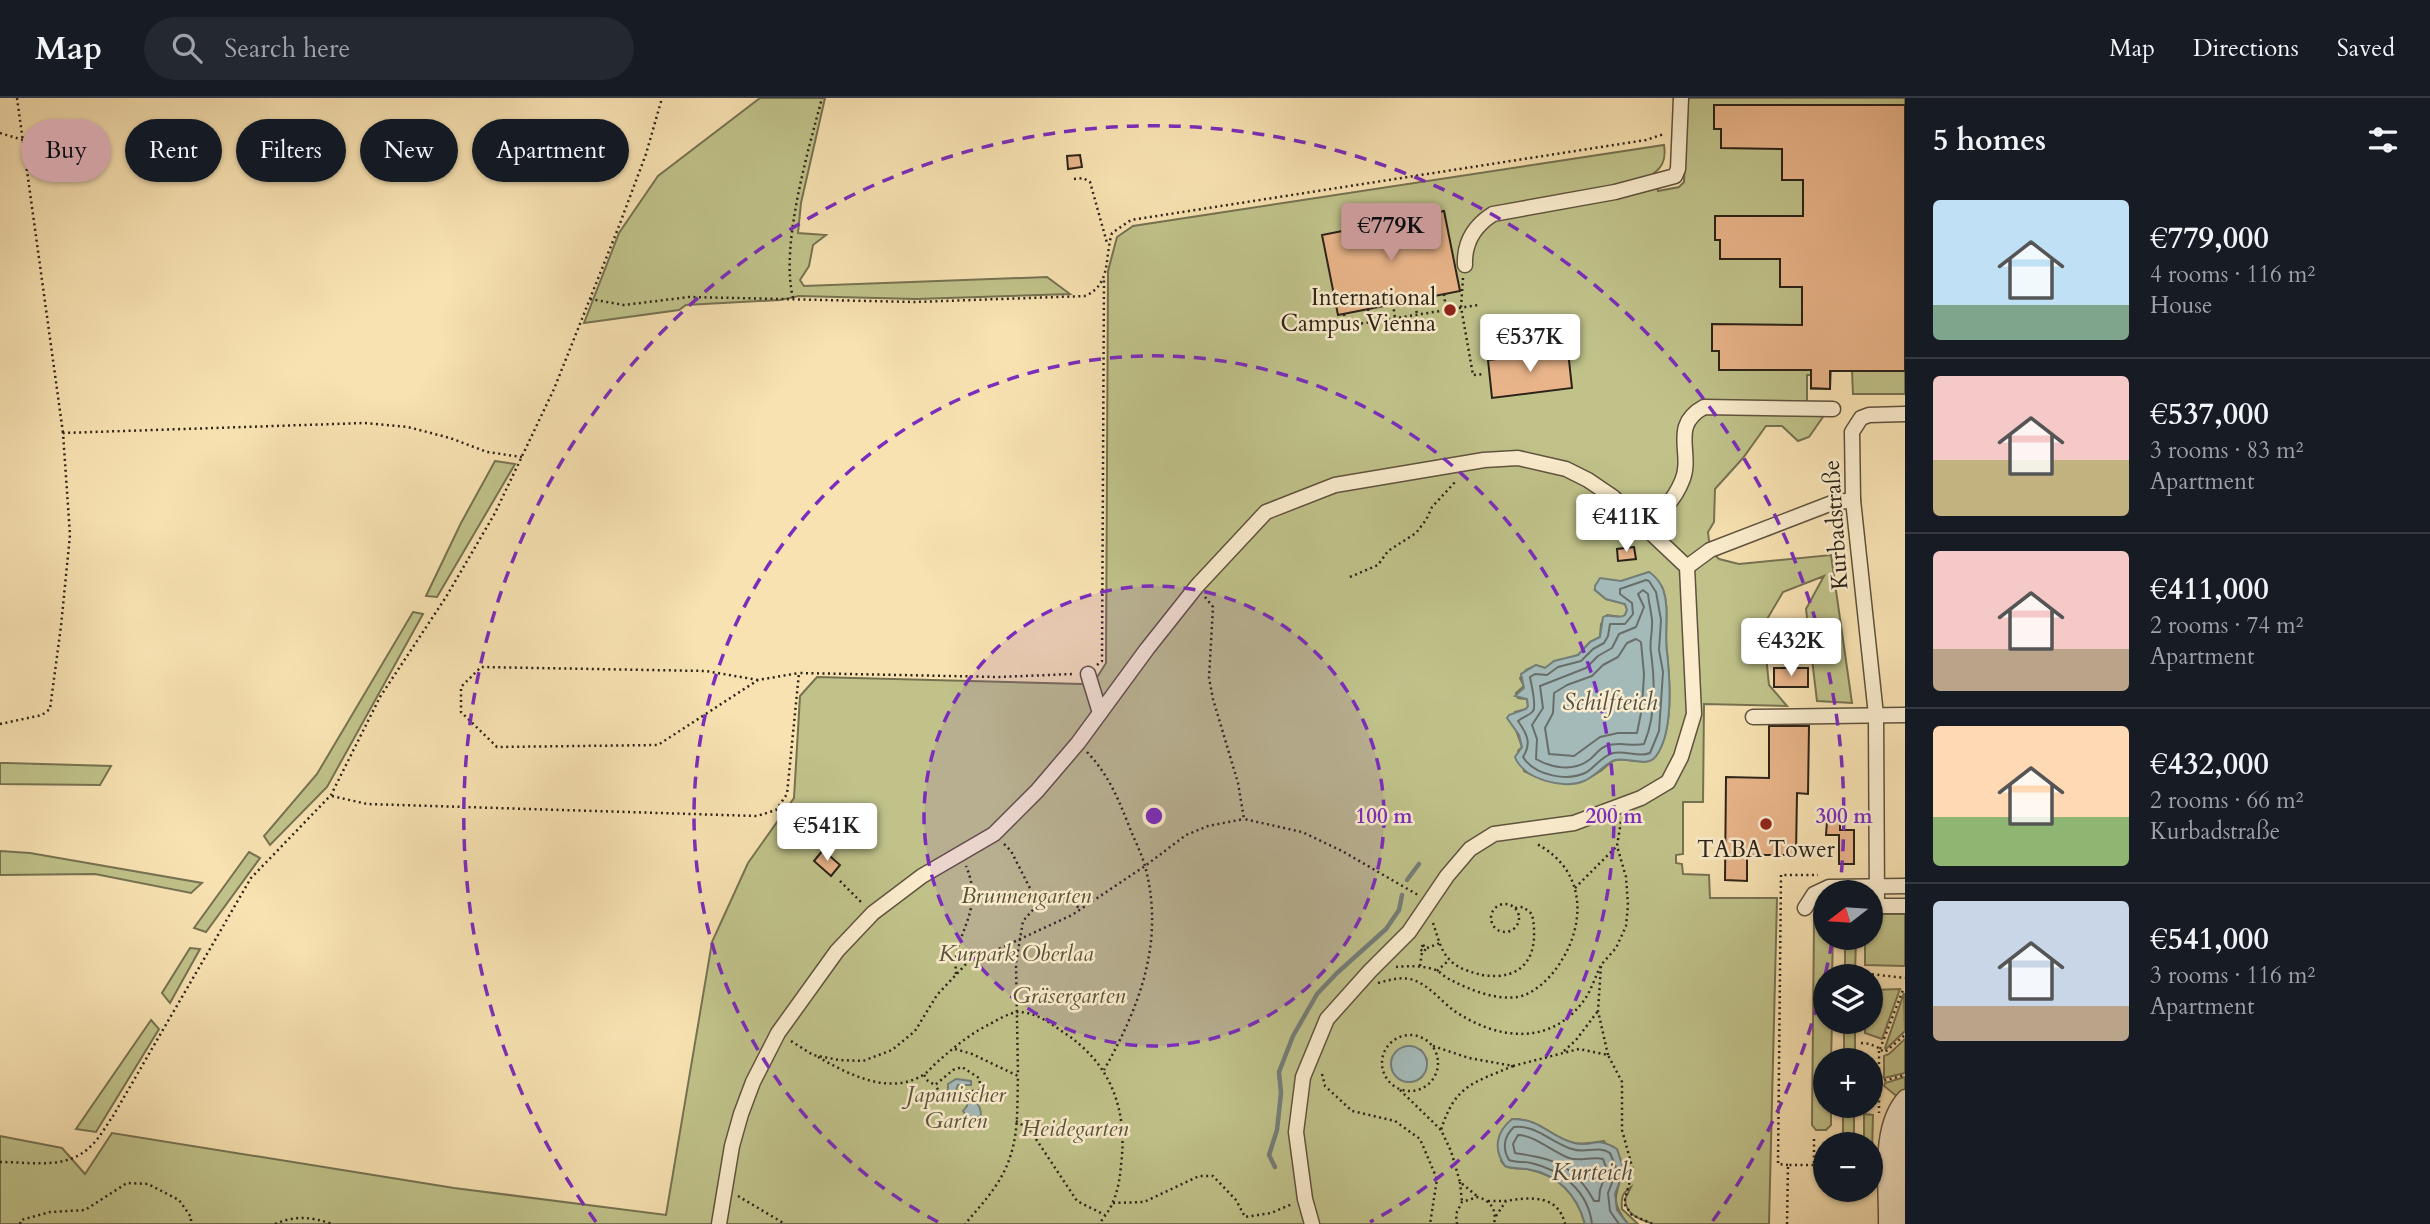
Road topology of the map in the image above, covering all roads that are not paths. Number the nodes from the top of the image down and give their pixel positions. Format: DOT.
graph roads {
  1 [pos="1682,98"];
  2 [pos="1465,265"];
  3 [pos="1833,409"];
  4 [pos="1905,415"];
  5 [pos="1853,500"];
  6 [pos="1642,525"];
  7 [pos="1687,567"];
  8 [pos="1088,674"];
  9 [pos="1100,713"];
  10 [pos="1876,715"];
  11 [pos="1904,715"];
  12 [pos="1753,716"];
  13 [pos="1877,880"];
  14 [pos="1883,886"];
  15 [pos="1905,886"];
  16 [pos="1813,896"];
  17 [pos="1883,906"];
  18 [pos="1905,906"];
  19 [pos="1805,908"];
  20 [pos="1905,1097"];
  21 [pos="1905,1115"];
  22 [pos="719,1224"];
  23 [pos="1312,1224"];
  24 [pos="1886,1224"];
  25 [pos="1898,1224"];
  1 -- 2 [label="street"];
  3 -- 6 [label="street"];
  4 -- 5 [label="street, Kurbadstraße"];
  5 -- 7 [label="street"];
  5 -- 10 [label="street, Kurbadstraße"];
  6 -- 7 [label="street"];
  6 -- 9 [label="street"];
  7 -- 23 [label="street"];
  8 -- 9 [label="street"];
  9 -- 22 [label="street"];
  10 -- 11 [label="street"];
  10 -- 12 [label="street"];
  10 -- 13 [label="street, Kurbadstraße"];
  14 -- 15 [label="street"];
  16 -- 19 [label="street"];
  17 -- 18 [label="street, Kurbadstraße"];
  20 -- 24 [label="street"];
  21 -- 25 [label="street"];
}
